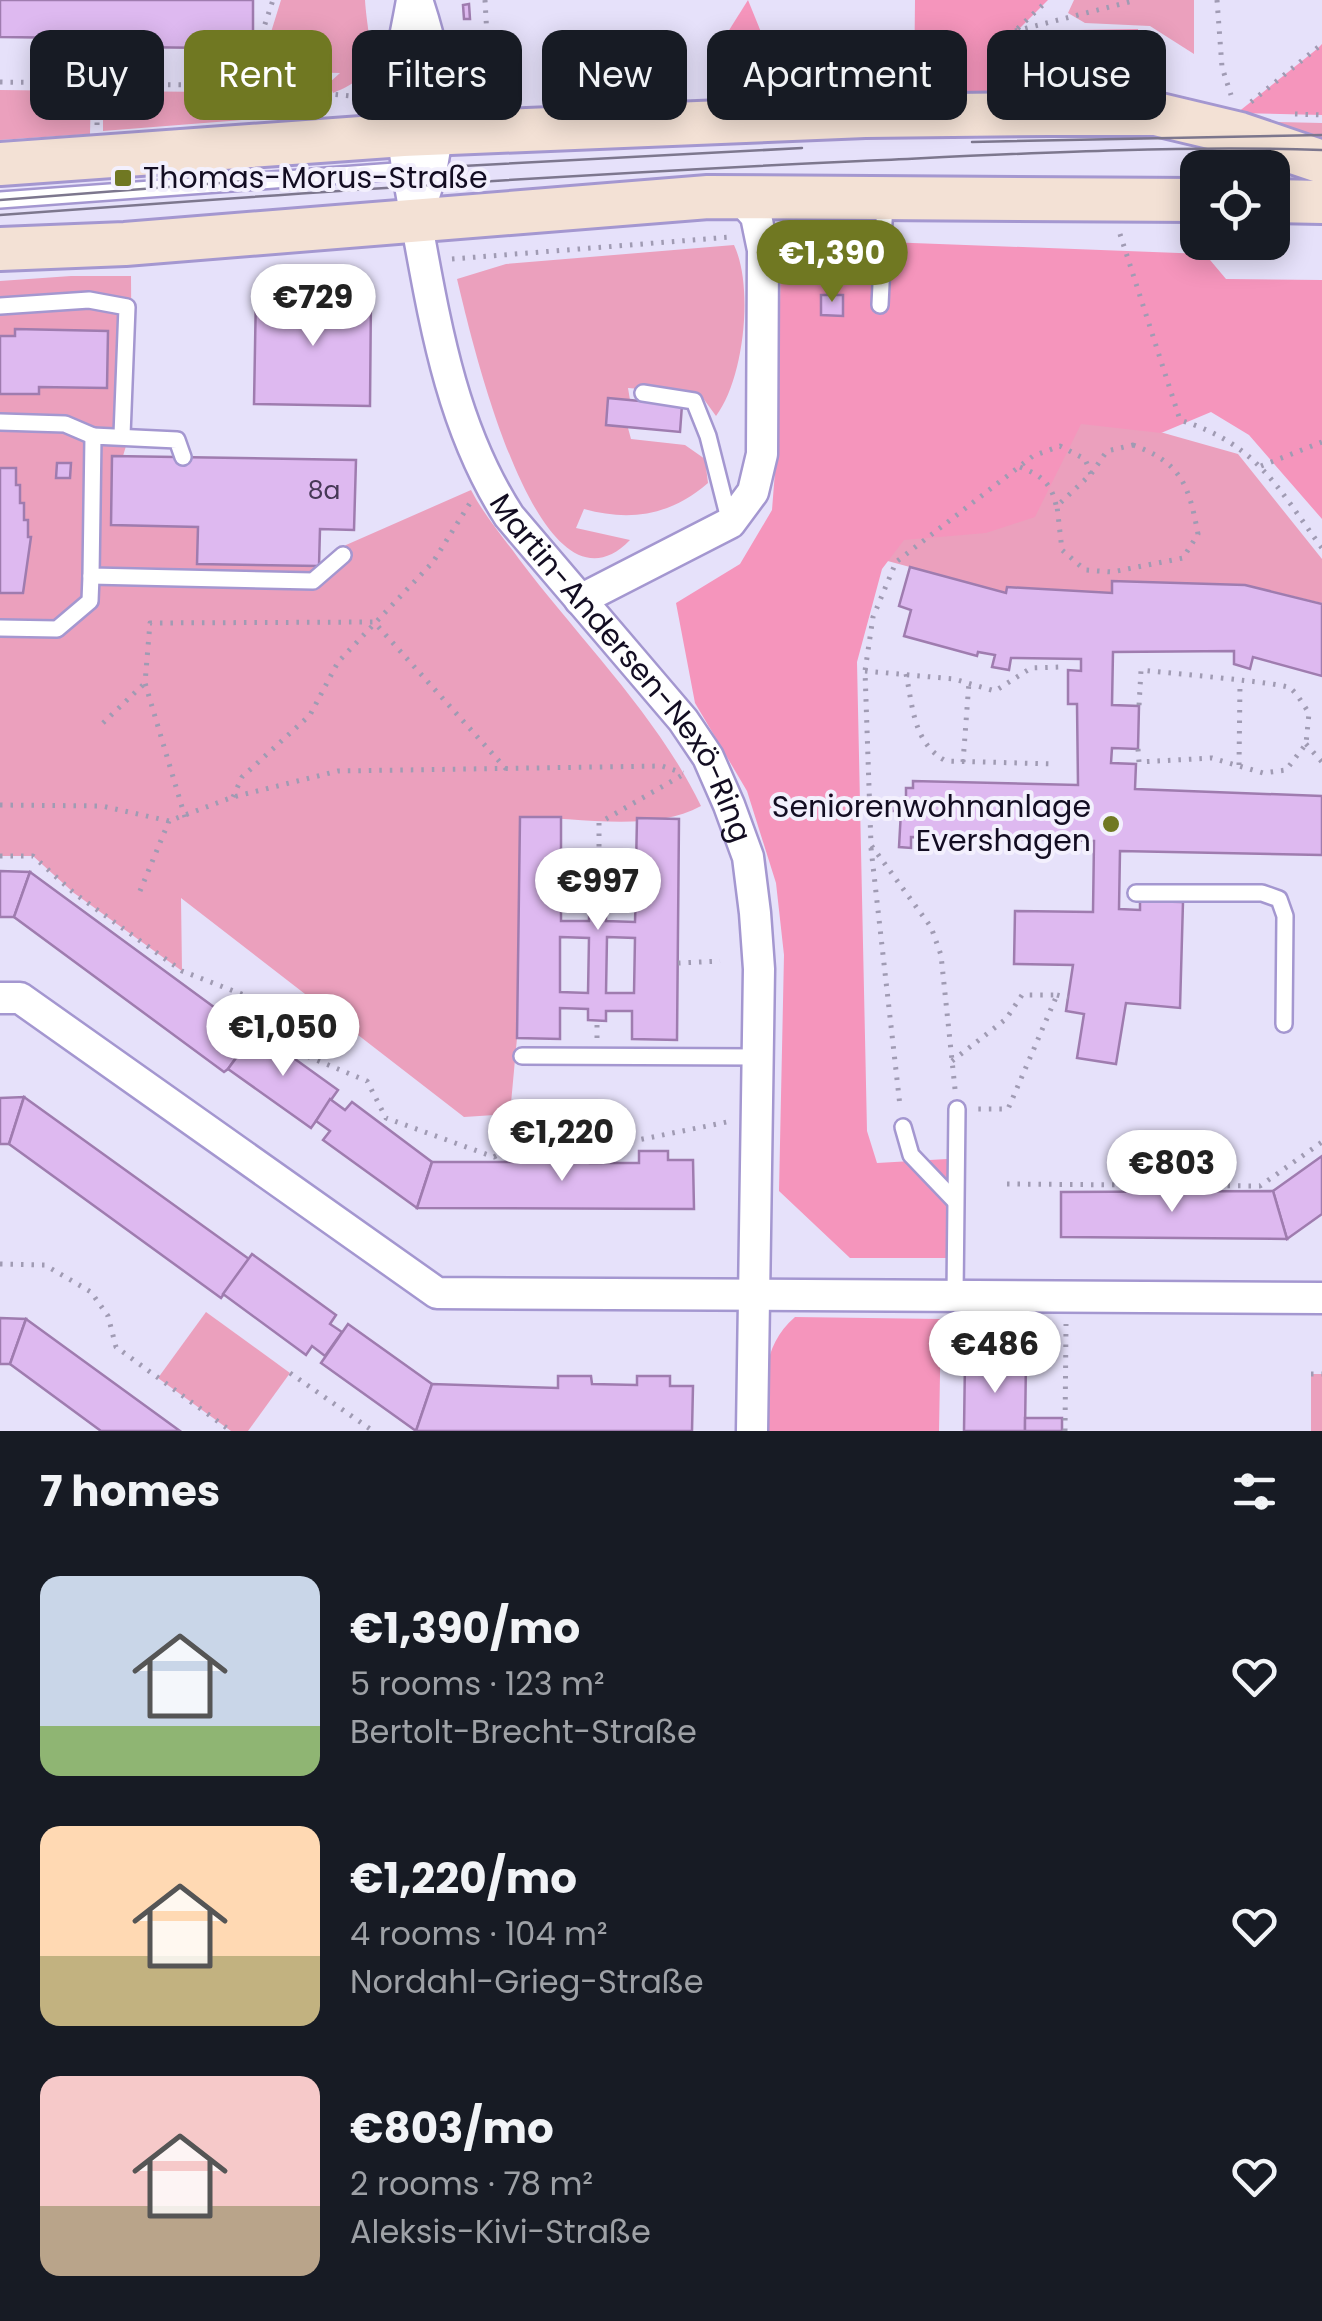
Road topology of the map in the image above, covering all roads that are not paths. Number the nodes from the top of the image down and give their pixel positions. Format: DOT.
graph roads {
  1 [pos="414,0"];
  2 [pos="449,142"];
  3 [pos="1322,162"];
  4 [pos="0,164"];
  5 [pos="731,196"];
  6 [pos="885,197"];
  7 [pos="0,200"];
  8 [pos="1180,200"];
  9 [pos="1290,201"];
  10 [pos="1322,202"];
  11 [pos="416,220"];
  12 [pos="0,249"];
  13 [pos="880,305"];
  14 [pos="0,306"];
  15 [pos="643,393"];
  16 [pos="0,422"];
  17 [pos="122,435"];
  18 [pos="93,436"];
  19 [pos="182,457"];
  20 [pos="730,523"];
  21 [pos="343,556"];
  22 [pos="90,576"];
  23 [pos="580,600"];
  24 [pos="0,628"];
  25 [pos="1136,892"];
  26 [pos="0,998"];
  27 [pos="1284,1024"];
  28 [pos="522,1056"];
  29 [pos="758,1058"];
  30 [pos="957,1108"];
  31 [pos="903,1127"];
  32 [pos="955,1201"];
  33 [pos="755,1293"];
  34 [pos="955,1295"];
  35 [pos="1322,1298"];
  36 [pos="752,1431"];
  1 -- 2 [label="street"];
  2 -- 3 [label="main road"];
  2 -- 4 [label="main road"];
  2 -- 7 [label="lane"];
  2 -- 11 [label="street"];
  5 -- 6 [label="main road"];
  5 -- 11 [label="main road"];
  5 -- 20 [label="street"];
  6 -- 8 [label="main road"];
  6 -- 13 [label="lane"];
  9 -- 10 [label="main road"];
  11 -- 12 [label="main road"];
  11 -- 23 [label="street, Martin-Andersen-Nexö-Ring"];
  14 -- 17 [label="lane"];
  15 -- 20 [label="lane"];
  16 -- 18 [label="lane"];
  17 -- 18 [label="lane"];
  17 -- 19 [label="lane"];
  18 -- 22 [label="lane"];
  20 -- 23 [label="street"];
  21 -- 22 [label="lane"];
  22 -- 24 [label="lane"];
  23 -- 29 [label="street, Martin-Andersen-Nexö-Ring"];
  25 -- 27 [label="lane"];
  26 -- 33 [label="street"];
  28 -- 29 [label="lane"];
  29 -- 33 [label="street, Martin-Andersen-Nexö-Ring"];
  30 -- 32 [label="lane"];
  31 -- 32 [label="lane"];
  32 -- 34 [label="lane"];
  33 -- 34 [label="street"];
  33 -- 36 [label="street, Martin-Andersen-Nexö-Ring"];
  34 -- 35 [label="street"];
}
